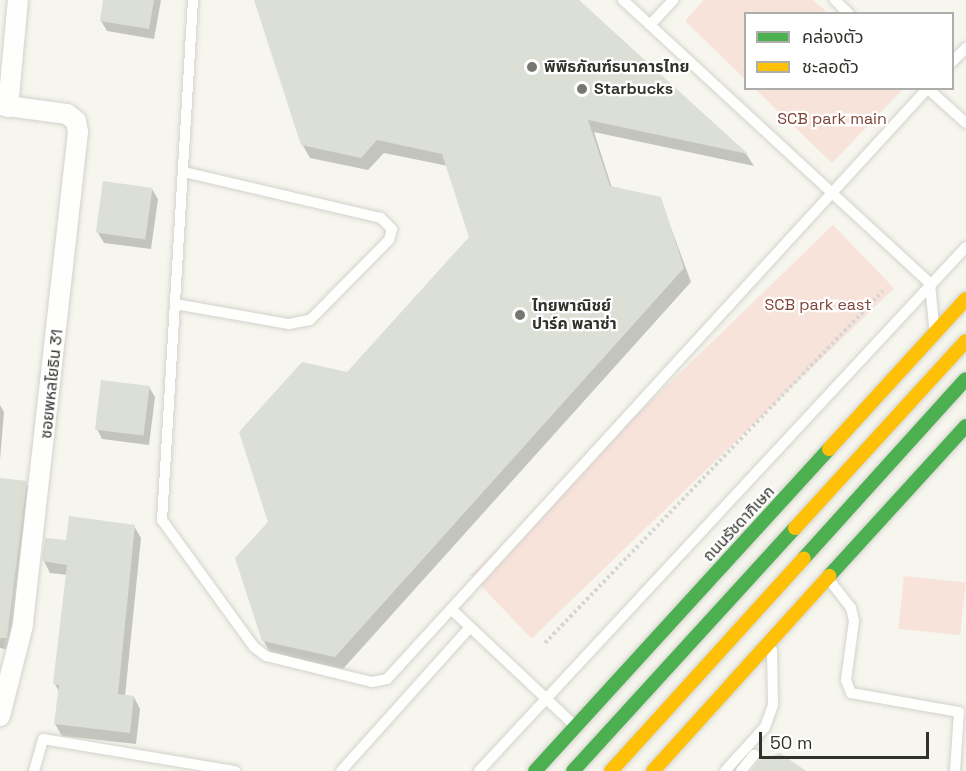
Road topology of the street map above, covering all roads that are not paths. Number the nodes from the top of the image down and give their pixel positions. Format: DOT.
graph roads {
  1 [pos="18,0"];
  2 [pos="194,0"];
  3 [pos="623,0"];
  4 [pos="673,0"];
  5 [pos="835,0"];
  6 [pos="847,12"];
  7 [pos="650,25"];
  8 [pos="966,48"];
  9 [pos="954,60"];
  10 [pos="927,90"];
  11 [pos="929,90"];
  12 [pos="4,106"];
  13 [pos="966,123"];
  14 [pos="183,172"];
  15 [pos="831,194"];
  16 [pos="966,247"];
  17 [pos="930,283"];
  18 [pos="966,299"];
  19 [pos="175,304"];
  20 [pos="934,335"];
  21 [pos="966,341"];
  22 [pos="966,379"];
  23 [pos="966,426"];
  24 [pos="829,578"];
  25 [pos="451,609"];
  26 [pos="470,627"];
  27 [pos="772,640"];
  28 [pos="546,698"];
  29 [pos="0,716"];
  30 [pos="576,726"];
  31 [pos="754,755"];
  32 [pos="34,771"];
  33 [pos="235,771"];
  34 [pos="341,771"];
  35 [pos="478,771"];
  36 [pos="535,771"];
  37 [pos="573,771"];
  38 [pos="611,771"];
  39 [pos="653,771"];
  40 [pos="725,771"];
  41 [pos="741,771"];
  42 [pos="955,771"];
  1 -- 12 [label="street"];
  2 -- 14 [label="lane"];
  3 -- 7 [label="lane"];
  4 -- 7 [label="lane"];
  5 -- 6 [label="lane"];
  7 -- 15 [label="lane"];
  8 -- 9 [label="lane"];
  10 -- 15 [label="lane"];
  11 -- 13 [label="lane"];
  12 -- 29 [label="street, ซอยพหลโยธิน 31"];
  14 -- 19 [label="lane"];
  14 -- 19 [label="lane"];
  15 -- 17 [label="lane"];
  15 -- 25 [label="lane"];
  16 -- 17 [label="lane"];
  17 -- 20 [label="lane"];
  17 -- 28 [label="lane"];
  18 -- 20 [label="main road, ถนนรัชดาภิเษก"];
  19 -- 25 [label="lane"];
  20 -- 30 [label="main road, ถนนรัชดาภิเษก"];
  21 -- 37 [label="main road"];
  22 -- 38 [label="main road"];
  23 -- 24 [label="main road"];
  24 -- 27 [label="main road"];
  24 -- 42 [label="lane"];
  25 -- 26 [label="lane"];
  26 -- 28 [label="lane"];
  26 -- 34 [label="lane"];
  27 -- 39 [label="main road"];
  27 -- 40 [label="lane"];
  28 -- 30 [label="lane"];
  28 -- 35 [label="lane"];
  30 -- 36 [label="main road, ถนนรัชดาภิเษก"];
  31 -- 41 [label="lane"];
  32 -- 33 [label="lane"];
}
